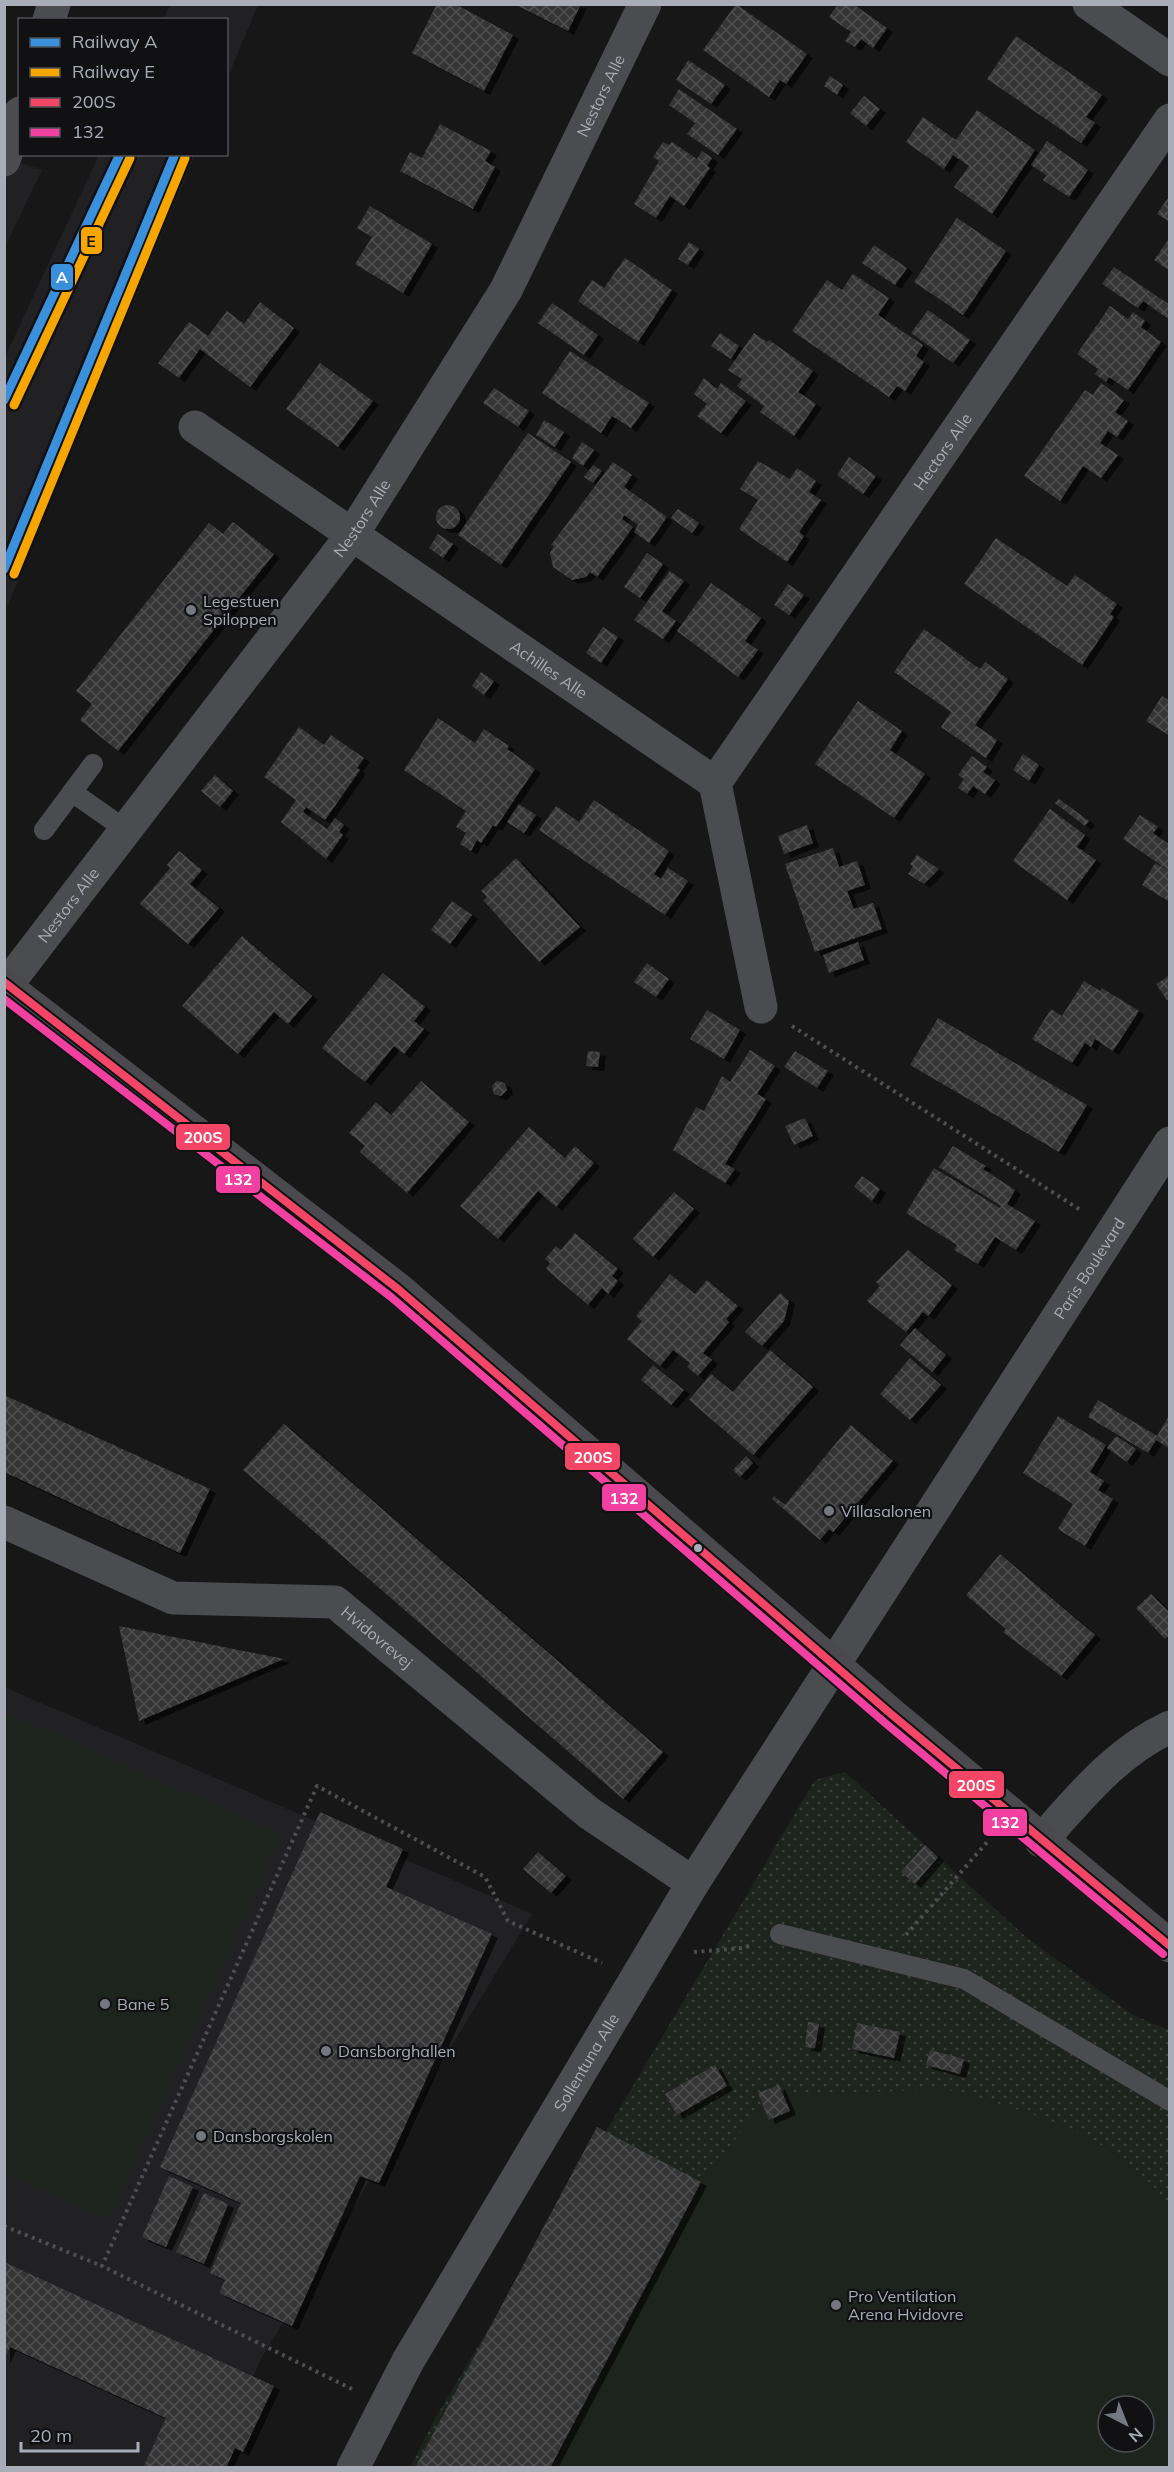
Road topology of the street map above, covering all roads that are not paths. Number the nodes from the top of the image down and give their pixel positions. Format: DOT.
graph roads {
  1 [pos="645,4"];
  2 [pos="1089,4"];
  3 [pos="1170,60"];
  4 [pos="18,119"];
  5 [pos="1170,120"];
  6 [pos="4,160"];
  7 [pos="195,426"];
  8 [pos="352,535"];
  9 [pos="93,764"];
  10 [pos="715,783"];
  11 [pos="72,792"];
  12 [pos="44,830"];
  13 [pos="126,830"];
  14 [pos="5,984"];
  15 [pos="761,1006"];
  16 [pos="1170,1143"];
  17 [pos="4,1522"];
  18 [pos="834,1665"];
  19 [pos="1170,1727"];
  20 [pos="1041,1841"];
  21 [pos="693,1883"];
  22 [pos="780,1934"];
  23 [pos="1170,1946"];
  24 [pos="1170,2101"];
  25 [pos="353,2468"];
  1 -- 8 [label="street, Nestors Alle"];
  2 -- 3 [label="street"];
  4 -- 6 [label="street"];
  5 -- 10 [label="street, Hectors Alle"];
  7 -- 8 [label="street, Achilles Alle"];
  8 -- 10 [label="street, Achilles Alle"];
  8 -- 13 [label="street, Nestors Alle"];
  9 -- 11 [label="lane"];
  10 -- 15 [label="street"];
  11 -- 12 [label="lane"];
  11 -- 13 [label="lane"];
  13 -- 14 [label="street, Nestors Alle"];
  14 -- 18 [label="street"];
  16 -- 18 [label="street, Paris Boulevard"];
  17 -- 21 [label="street, Hvidovrevej"];
  18 -- 20 [label="street"];
  18 -- 21 [label="street, Sollentuna Alle"];
  19 -- 20 [label="street"];
  20 -- 23 [label="street"];
  21 -- 25 [label="street, Sollentuna Alle"];
  22 -- 24 [label="lane"];
}
